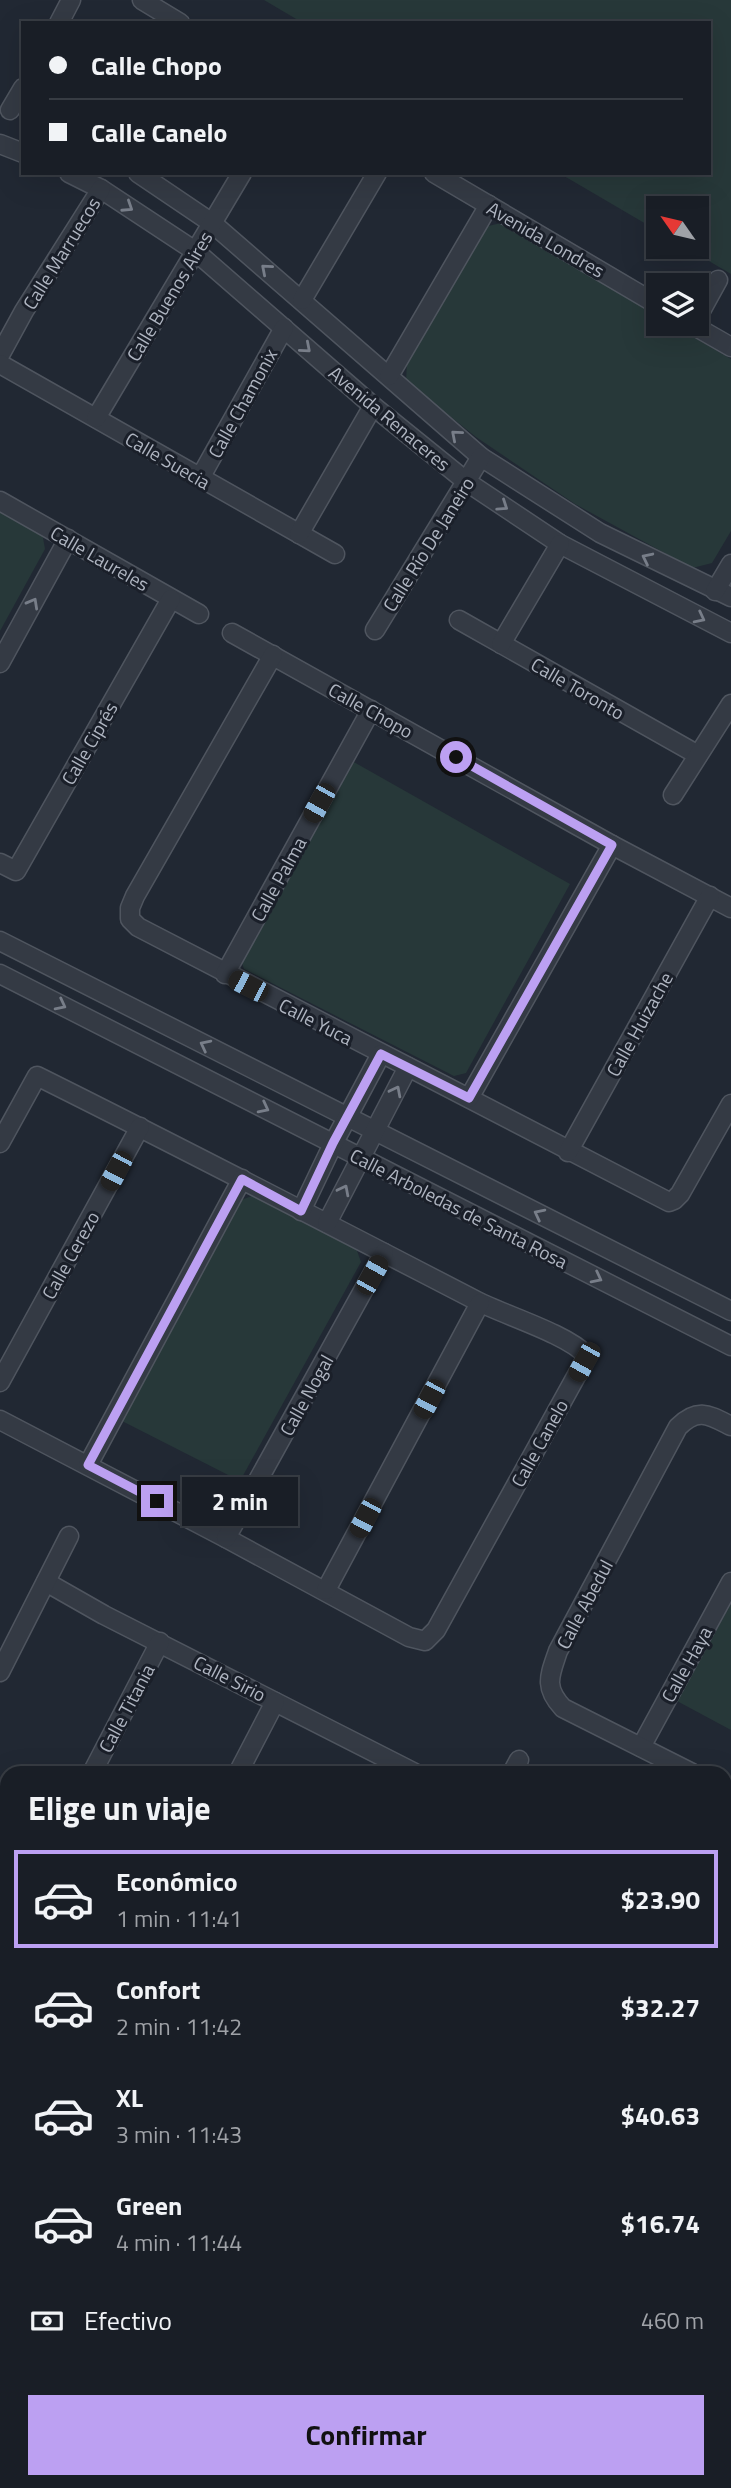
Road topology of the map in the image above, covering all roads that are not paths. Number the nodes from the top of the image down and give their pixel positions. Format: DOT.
graph roads {
  1 [pos="71,0"];
  2 [pos="142,0"];
  3 [pos="60,21"];
  4 [pos="177,21"];
  5 [pos="21,92"];
  6 [pos="11,111"];
  7 [pos="0,144"];
  8 [pos="21,152"];
  9 [pos="73,175"];
  10 [pos="141,175"];
  11 [pos="241,175"];
  12 [pos="376,175"];
  13 [pos="437,175"];
  14 [pos="101,189"];
  15 [pos="488,205"];
  16 [pos="212,223"];
  17 [pos="195,251"];
  18 [pos="718,280"];
  19 [pos="709,296"];
  20 [pos="646,297"];
  21 [pos="302,300"];
  22 [pos="284,328"];
  23 [pos="709,332"];
  24 [pos="731,346"];
  25 [pos="0,355"];
  26 [pos="0,364"];
  27 [pos="389,376"];
  28 [pos="373,406"];
  29 [pos="96,418"];
  30 [pos="481,457"];
  31 [pos="200,478"];
  32 [pos="467,482"];
  33 [pos="0,501"];
  34 [pos="299,534"];
  35 [pos="68,539"];
  36 [pos="560,544"];
  37 [pos="335,554"];
  38 [pos="731,564"];
  39 [pos="723,594"];
  40 [pos="171,599"];
  41 [pos="199,614"];
  42 [pos="459,620"];
  43 [pos="375,630"];
  44 [pos="232,633"];
  45 [pos="731,633"];
  46 [pos="501,644"];
  47 [pos="273,655"];
  48 [pos="0,663"];
  49 [pos="731,704"];
  50 [pos="371,710"];
  51 [pos="698,755"];
  52 [pos="673,795"];
  53 [pos="612,845"];
  54 [pos="0,863"];
  55 [pos="710,896"];
  56 [pos="731,908"];
  57 [pos="0,941"];
  58 [pos="0,974"];
  59 [pos="225,974"];
  60 [pos="381,1054"];
  61 [pos="408,1067"];
  62 [pos="469,1098"];
  63 [pos="731,1104"];
  64 [pos="347,1117"];
  65 [pos="140,1127"];
  66 [pos="375,1131"];
  67 [pos="0,1143"];
  68 [pos="333,1143"];
  69 [pos="568,1152"];
  70 [pos="361,1158"];
  71 [pos="242,1179"];
  72 [pos="301,1211"];
  73 [pos="327,1223"];
  74 [pos="384,1253"];
  75 [pos="481,1303"];
  76 [pos="731,1311"];
  77 [pos="731,1346"];
  78 [pos="0,1382"];
  79 [pos="0,1420"];
  80 [pos="731,1426"];
  81 [pos="88,1465"];
  82 [pos="69,1536"];
  83 [pos="226,1538"];
  84 [pos="46,1582"];
  85 [pos="731,1582"];
  86 [pos="326,1590"];
  87 [pos="160,1642"];
  88 [pos="0,1672"];
  89 [pos="275,1702"];
  90 [pos="641,1747"];
  91 [pos="96,1766"];
  92 [pos="242,1766"];
  93 [pos="385,1766"];
  94 [pos="678,1766"];
  1 -- 3 [label="street"];
  2 -- 4 [label="street"];
  5 -- 6 [label="street"];
  7 -- 8 [label="street"];
  9 -- 14 [label="street, Avenida Renaceres"];
  10 -- 16 [label="street, Avenida Renaceres"];
  11 -- 16 [label="street, Calle Buenos Aires"];
  12 -- 21 [label="street"];
  13 -- 15 [label="street, Avenida Londres"];
  14 -- 17 [label="street, Avenida Renaceres, one-way"];
  14 -- 25 [label="street, Calle Marruecos"];
  15 -- 20 [label="street, Avenida Londres"];
  15 -- 27 [label="street"];
  16 -- 17 [label="street, Calle Buenos Aires"];
  21 -- 16 [label="street, Avenida Renaceres, one-way"];
  17 -- 22 [label="street, Avenida Renaceres"];
  17 -- 29 [label="street, Calle Buenos Aires"];
  18 -- 19 [label="street"];
  21 -- 27 [label="street, Avenida Renaceres"];
  22 -- 28 [label="street, Avenida Renaceres, one-way"];
  22 -- 31 [label="street, Calle Chamonix"];
  23 -- 24 [label="street"];
  26 -- 29 [label="street, Calle Suecia"];
  30 -- 27 [label="street, Avenida Renaceres, one-way"];
  28 -- 32 [label="street, Avenida Renaceres"];
  28 -- 34 [label="street"];
  29 -- 31 [label="street, Calle Suecia"];
  30 -- 32 [label="street, Calle Río De Janeiro"];
  39 -- 30 [label="street, Avenida Renaceres, one-way"];
  31 -- 34 [label="street, Calle Suecia"];
  32 -- 36 [label="street, Avenida Renaceres, one-way"];
  32 -- 43 [label="street, Calle Río De Janeiro"];
  33 -- 35 [label="street, Calle Laureles"];
  34 -- 37 [label="street, Calle Suecia"];
  35 -- 40 [label="street, Calle Laureles"];
  48 -- 35 [label="street, one-way"];
  36 -- 45 [label="street, Avenida Renaceres, one-way"];
  36 -- 46 [label="street"];
  38 -- 39 [label="street"];
  40 -- 41 [label="street, Calle Laureles"];
  40 -- 54 [label="street, Calle Ciprés"];
  42 -- 46 [label="street, Calle Toronto"];
  44 -- 47 [label="street, Calle Chopo"];
  46 -- 51 [label="street, Calle Toronto"];
  47 -- 50 [label="street, Calle Chopo"];
  47 -- 59 [label="street, Calle Yuca"];
  49 -- 51 [label="street"];
  50 -- 53 [label="street, Calle Chopo"];
  50 -- 59 [label="street, Calle Palma"];
  51 -- 52 [label="street"];
  53 -- 55 [label="street, Calle Chopo"];
  53 -- 62 [label="street"];
  55 -- 56 [label="street, Calle Chopo"];
  55 -- 69 [label="street, Calle Huizache"];
  64 -- 57 [label="street, Calle Arboledas de Santa Rosa, one-way"];
  58 -- 68 [label="street, Calle Arboledas de Santa Rosa, one-way"];
  59 -- 60 [label="street, Calle Yuca"];
  60 -- 61 [label="street, Calle Yuca"];
  60 -- 64 [label="street"];
  61 -- 62 [label="street, Calle Yuca"];
  66 -- 61 [label="street, one-way"];
  62 -- 69 [label="street, Calle Yuca"];
  63 -- 69 [label="street, Calle Yuca"];
  64 -- 66 [label="street, Calle Arboledas de Santa Rosa"];
  64 -- 68 [label="street"];
  65 -- 67 [label="street, Calle Canelo"];
  65 -- 71 [label="street, Calle Canelo"];
  65 -- 78 [label="street, Calle Cerezo"];
  66 -- 70 [label="street"];
  76 -- 66 [label="street, Calle Arboledas de Santa Rosa, one-way"];
  68 -- 70 [label="street, Calle Arboledas de Santa Rosa"];
  68 -- 72 [label="street"];
  73 -- 70 [label="street, one-way"];
  70 -- 77 [label="street, Calle Arboledas de Santa Rosa, one-way"];
  71 -- 72 [label="street, Calle Canelo"];
  71 -- 81 [label="street"];
  72 -- 73 [label="street, Calle Canelo"];
  73 -- 74 [label="street, Calle Canelo"];
  74 -- 75 [label="street, Calle Canelo"];
  74 -- 83 [label="street, Calle Nogal"];
  75 -- 86 [label="street"];
  75 -- 86 [label="street, Calle Canelo"];
  79 -- 81 [label="street, Calle Canelo"];
  80 -- 90 [label="street, Calle Abedul"];
  81 -- 83 [label="street, Calle Canelo"];
  82 -- 84 [label="street"];
  83 -- 86 [label="street, Calle Canelo"];
  84 -- 87 [label="street, Calle Sirio"];
  84 -- 88 [label="street"];
  85 -- 90 [label="street, Calle Haya"];
  87 -- 89 [label="street, Calle Sirio"];
  87 -- 91 [label="street, Calle Titania"];
  89 -- 92 [label="street"];
  89 -- 93 [label="street, Calle Sirio"];
  90 -- 94 [label="street, Calle Abedul"];
}
